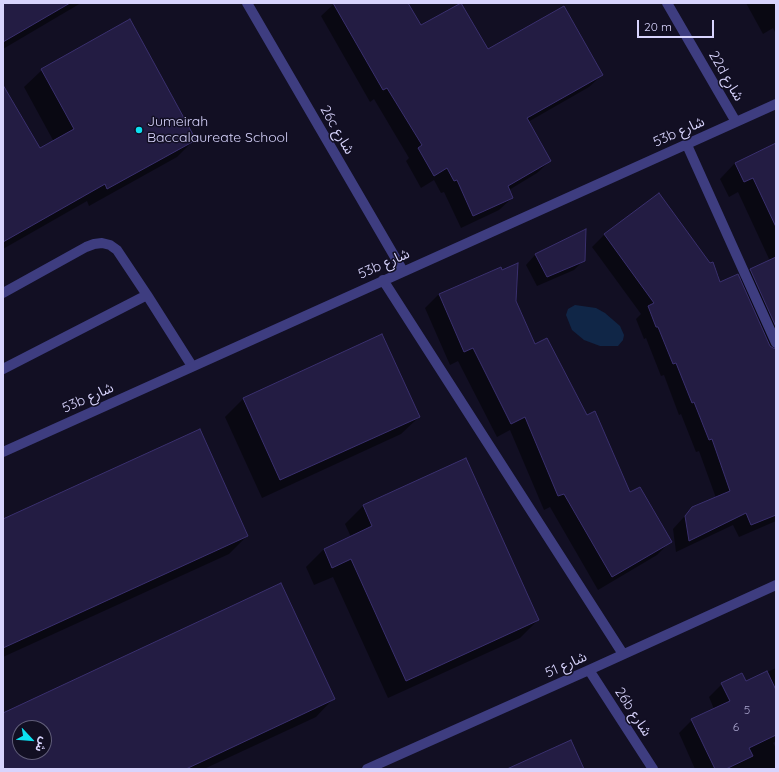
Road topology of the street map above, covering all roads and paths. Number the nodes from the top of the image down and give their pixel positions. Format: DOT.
graph roads {
  1 [pos="247,3"];
  2 [pos="667,3"];
  3 [pos="776,104"];
  4 [pos="736,122"];
  5 [pos="687,145"];
  6 [pos="403,271"];
  7 [pos="383,280"];
  8 [pos="3,294"];
  9 [pos="146,295"];
  10 [pos="776,343"];
  11 [pos="192,366"];
  12 [pos="3,369"];
  13 [pos="3,452"];
  14 [pos="776,585"];
  15 [pos="623,654"];
  16 [pos="589,670"];
  17 [pos="366,769"];
  18 [pos="653,769"];
  1 -- 6 [label="street, 26c شارع"];
  2 -- 4 [label="street, 22d شارع"];
  3 -- 4 [label="street, 53b شارع"];
  4 -- 5 [label="street, 53b شارع"];
  5 -- 6 [label="street, 53b شارع"];
  5 -- 10 [label="street"];
  6 -- 7 [label="street, 53b شارع"];
  7 -- 11 [label="street, 53b شارع"];
  7 -- 15 [label="street"];
  8 -- 9 [label="street"];
  9 -- 11 [label="street"];
  9 -- 12 [label="street"];
  11 -- 13 [label="street, 53b شارع"];
  14 -- 15 [label="street, شارع 51"];
  15 -- 16 [label="street, شارع 51"];
  16 -- 17 [label="street, شارع 51"];
  16 -- 18 [label="street, 26b شارع"];
}
